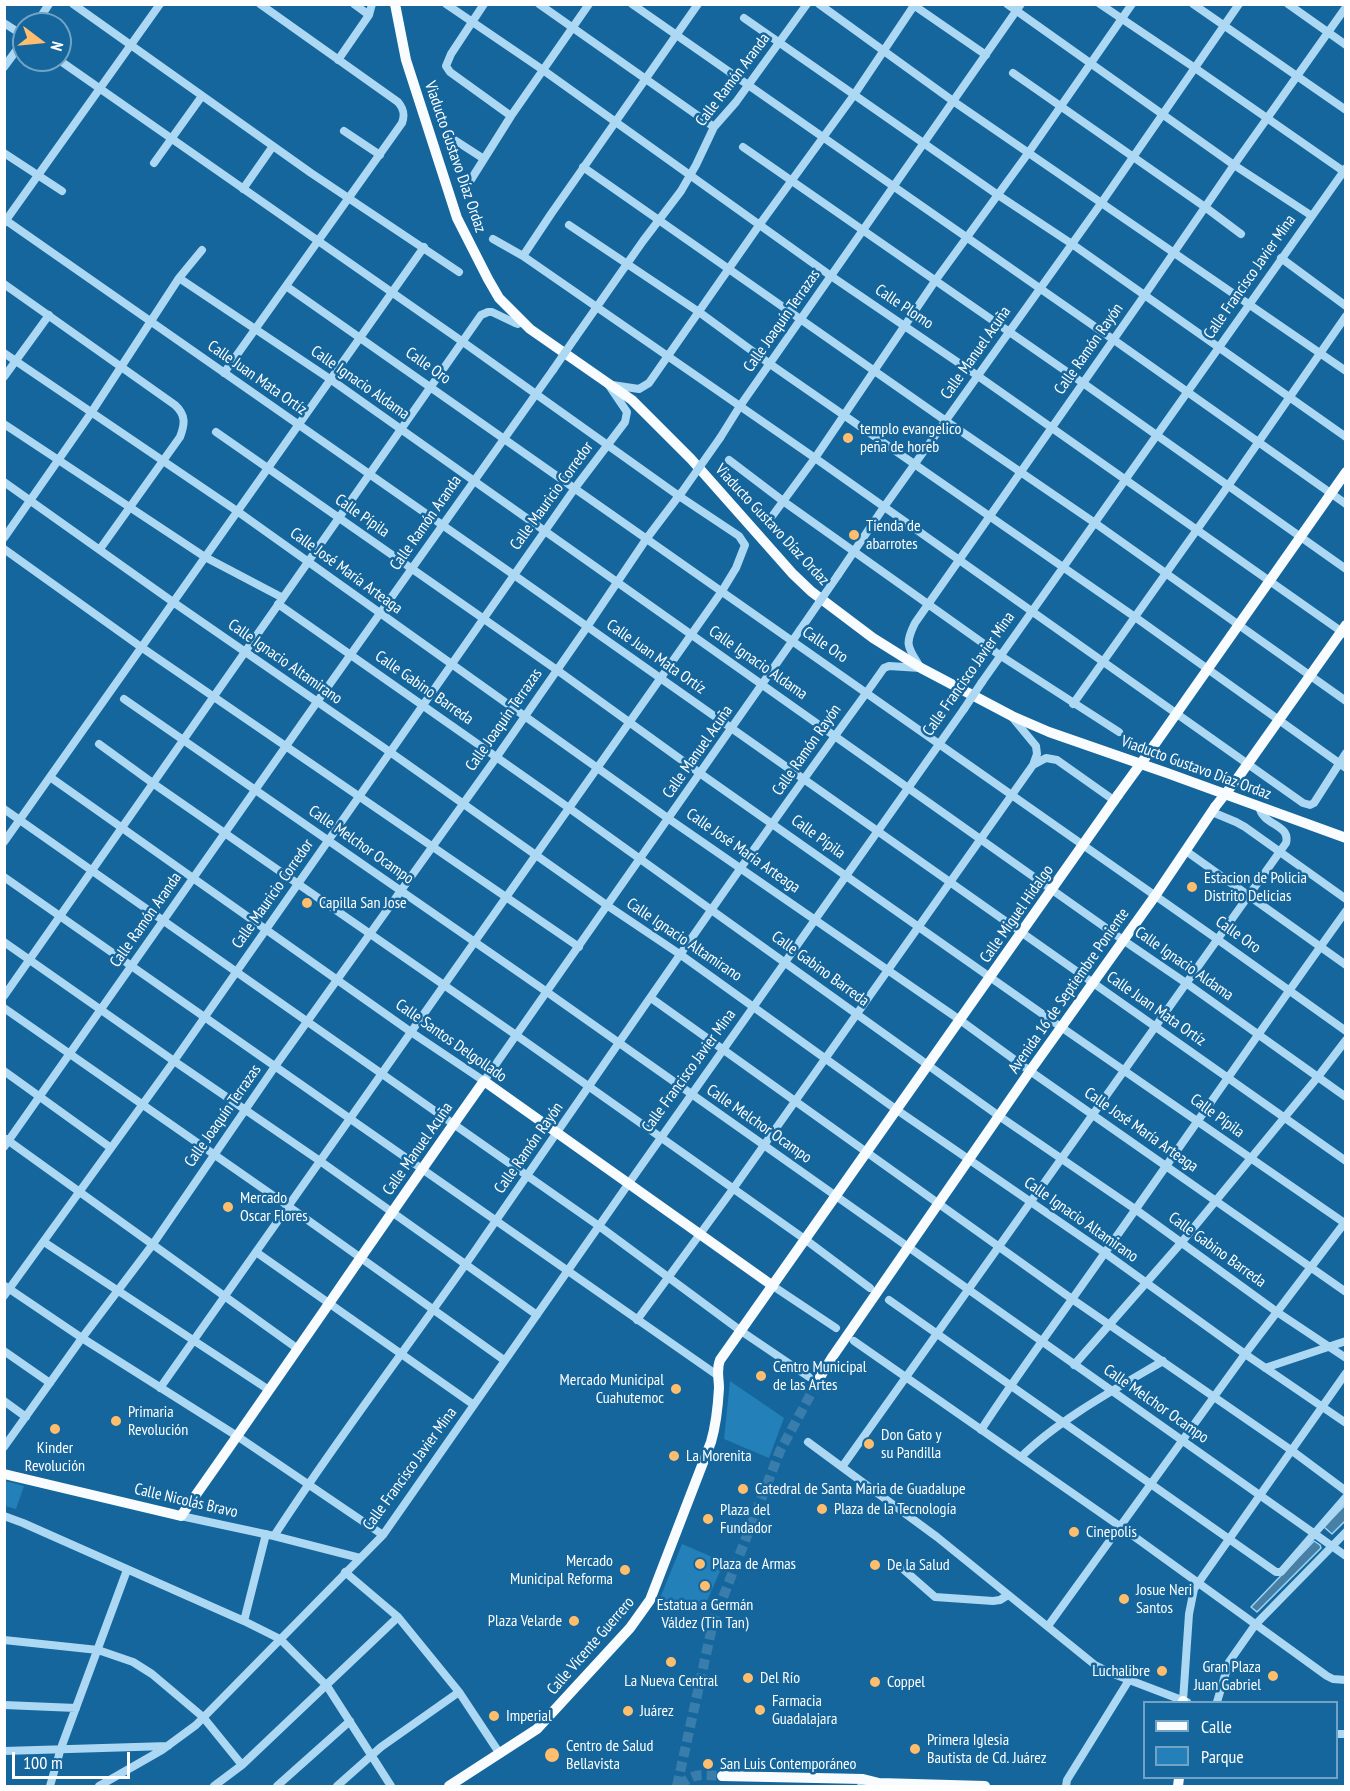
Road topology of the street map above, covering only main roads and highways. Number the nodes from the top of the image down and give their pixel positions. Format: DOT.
graph roads {
  1 [pos="394,4"];
  2 [pos="1346,472"];
  3 [pos="1344,630"];
  4 [pos="1346,838"];
  5 [pos="484,1081"];
  6 [pos="773,1286"];
  7 [pos="717,1375"];
  8 [pos="814,1377"];
  9 [pos="4,1474"];
  10 [pos="181,1516"];
  11 [pos="722,1776"];
  12 [pos="449,1786"];
  13 [pos="985,1786"];
  1 -- 4 [label="main road, Viaducto Gustavo Díaz Ordaz"];
  2 -- 6 [label="main road, Calle Miguel Hidalgo, bridge"];
  3 -- 8 [label="main road, Avenida 16 de Septiembre Poniente, bridge"];
  5 -- 6 [label="main road, Calle Santos Delgollado"];
  5 -- 10 [label="main road, Calle Manuel Acuña"];
  6 -- 7 [label="main road, Calle Miguel Hidalgo"];
  7 -- 12 [label="main road, Calle Vicente Guerrero"];
  9 -- 10 [label="main road, Calle Nicolás Bravo"];
  11 -- 13 [label="main road"];
}
